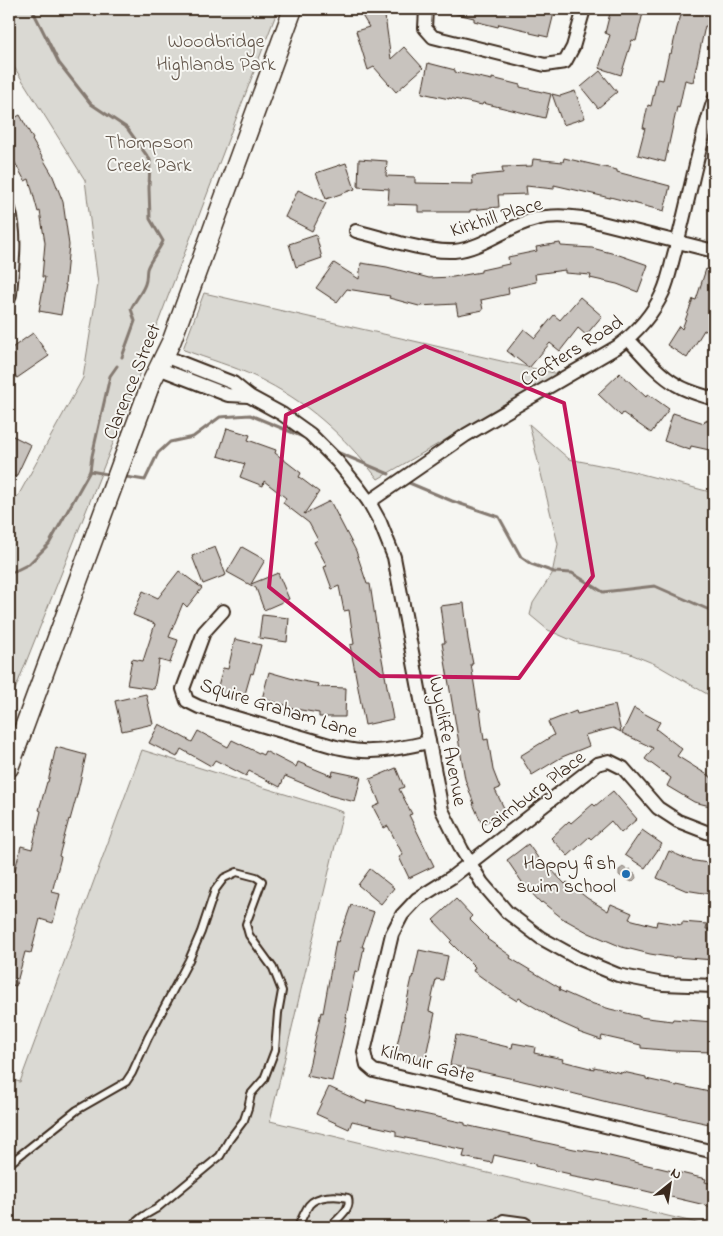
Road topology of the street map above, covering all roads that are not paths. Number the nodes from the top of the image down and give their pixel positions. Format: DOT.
graph roads {
  1 [pos="293,9"];
  2 [pos="426,9"];
  3 [pos="584,9"];
  4 [pos="714,100"];
  5 [pos="9,209"];
  6 [pos="356,231"];
  7 [pos="677,242"];
  8 [pos="714,251"];
  9 [pos="9,298"];
  10 [pos="628,339"];
  11 [pos="161,362"];
  12 [pos="714,398"];
  13 [pos="368,502"];
  14 [pos="223,611"];
  15 [pos="429,742"];
  16 [pos="9,768"];
  17 [pos="714,835"];
  18 [pos="470,863"];
  19 [pos="714,986"];
  20 [pos="714,1152"];
  21 [pos="9,1164"];
  22 [pos="132,1227"];
  23 [pos="298,1227"];
  24 [pos="331,1227"];
  25 [pos="492,1227"];
  26 [pos="529,1227"];
  1 -- 11 [label="street, Clarence Street"];
  2 -- 3 [label="street"];
  4 -- 7 [label="street, Crofters Road"];
  5 -- 9 [label="street"];
  6 -- 7 [label="street, Kirkhill Place"];
  7 -- 8 [label="street, Kirkhill Place"];
  7 -- 10 [label="street, Crofters Road"];
  10 -- 12 [label="street"];
  10 -- 13 [label="street, Crofters Road"];
  11 -- 13 [label="street, Wycliffe Avenue"];
  11 -- 16 [label="street, Clarence Street"];
  13 -- 15 [label="street, Wycliffe Avenue"];
  14 -- 15 [label="street, Squire Graham Lane"];
  15 -- 18 [label="street, Wycliffe Avenue"];
  17 -- 18 [label="street, Cairnburg Place"];
  18 -- 19 [label="street, Wycliffe Avenue"];
  18 -- 20 [label="street, Kilmuir Gate"];
  21 -- 22 [label="lane"];
  23 -- 24 [label="lane"];
  25 -- 26 [label="lane"];
}
